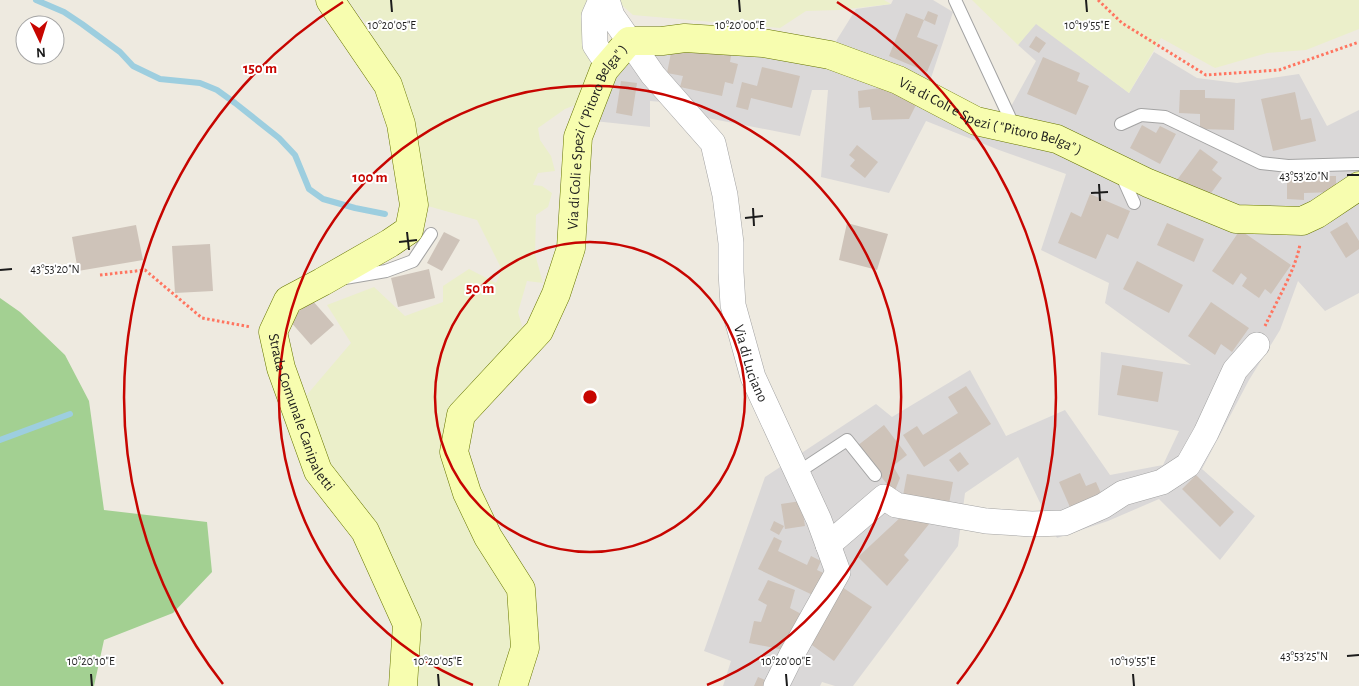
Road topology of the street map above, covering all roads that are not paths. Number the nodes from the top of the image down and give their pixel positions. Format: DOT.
graph roads {
  1 [pos="330,0"];
  2 [pos="601,0"];
  3 [pos="606,0"];
  4 [pos="955,0"];
  5 [pos="629,41"];
  6 [pos="608,65"];
  7 [pos="1121,124"];
  8 [pos="1015,130"];
  9 [pos="1359,164"];
  10 [pos="1119,169"];
  11 [pos="1359,186"];
  12 [pos="1134,203"];
  13 [pos="431,234"];
  14 [pos="322,282"];
  15 [pos="1257,345"];
  16 [pos="797,473"];
  17 [pos="875,475"];
  18 [pos="828,545"];
  19 [pos="403,686"];
  20 [pos="513,686"];
  21 [pos="776,686"];
  1 -- 14 [label="street, Strada Comunale Canipaletti"];
  2 -- 6 [label="street"];
  3 -- 5 [label="street, Via di Luciano"];
  4 -- 8 [label="lane"];
  5 -- 6 [label="street, Via di Coli e Spezi ( \"Pitoro Belga\" )"];
  5 -- 8 [label="street, Via di Coli e Spezi ( \"Pitoro Belga\" )"];
  5 -- 16 [label="street, Via di Luciano"];
  6 -- 20 [label="street, Via di Coli e Spezi ( \"Pitoro Belga\" )"];
  7 -- 9 [label="lane"];
  8 -- 10 [label="street, Via di Coli e Spezi ( \"Pitoro Belga\" )"];
  10 -- 11 [label="street, Via di Coli e Spezi ( \"Pitoro Belga\" )"];
  10 -- 12 [label="lane"];
  13 -- 14 [label="lane"];
  14 -- 19 [label="street, Strada Comunale Canipaletti"];
  15 -- 18 [label="street"];
  16 -- 17 [label="lane"];
  16 -- 18 [label="street, Via di Luciano"];
  18 -- 21 [label="street, Via di Luciano"];
}
